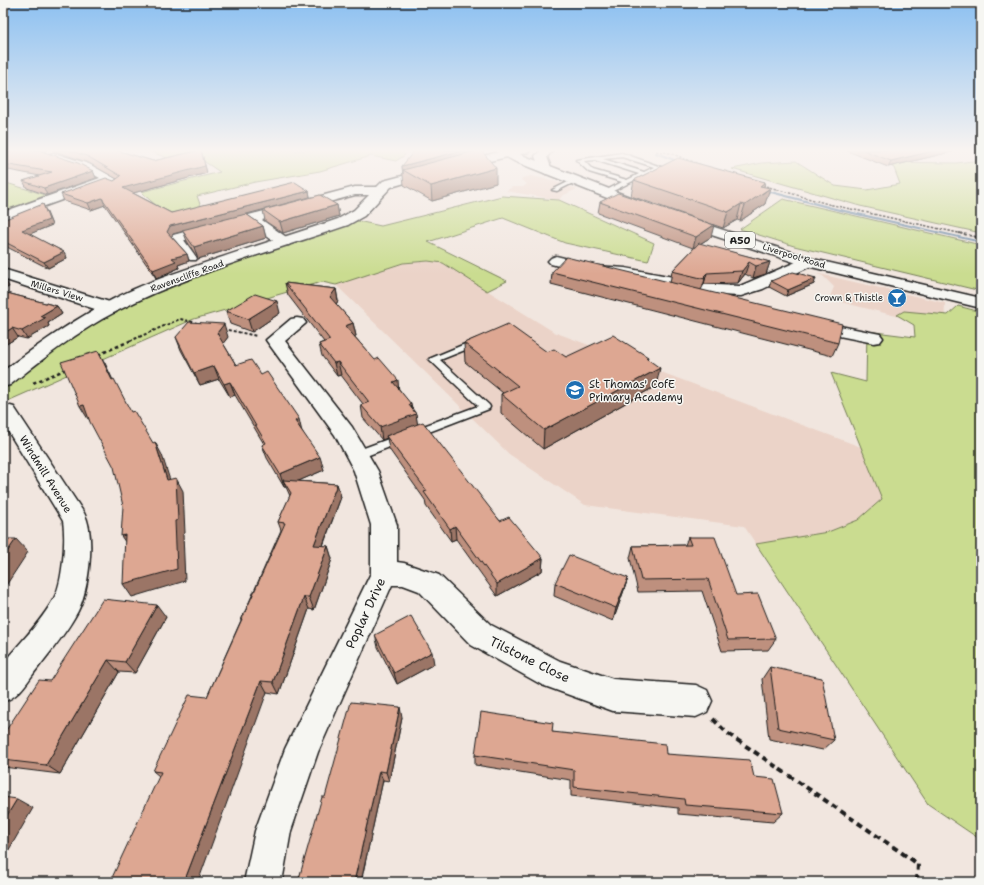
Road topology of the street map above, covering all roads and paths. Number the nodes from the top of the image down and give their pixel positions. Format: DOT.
graph roads {
  1 [pos="79,191"];
  2 [pos="350,191"];
  3 [pos="380,191"];
  4 [pos="601,191"];
  5 [pos="609,191"];
  6 [pos="783,191"];
  7 [pos="605,193"];
  8 [pos="656,212"];
  9 [pos="3,217"];
  10 [pos="671,217"];
  11 [pos="251,218"];
  12 [pos="178,238"];
  13 [pos="981,238"];
  14 [pos="284,242"];
  15 [pos="193,258"];
  16 [pos="556,261"];
  17 [pos="808,262"];
  18 [pos="761,267"];
  19 [pos="597,271"];
  20 [pos="784,273"];
  21 [pos="3,274"];
  22 [pos="981,303"];
  23 [pos="741,307"];
  24 [pos="110,308"];
  25 [pos="792,320"];
  26 [pos="297,322"];
  27 [pos="202,324"];
  28 [pos="216,327"];
  29 [pos="488,338"];
  30 [pos="874,338"];
  31 [pos="275,340"];
  32 [pos="95,356"];
  33 [pos="74,366"];
  34 [pos="3,381"];
  35 [pos="31,384"];
  36 [pos="3,412"];
  37 [pos="357,455"];
  38 [pos="384,573"];
  39 [pos="3,687"];
  40 [pos="696,701"];
  41 [pos="263,882"];
  42 [pos="917,882"];
  1 -- 9 [label="street"];
  2 -- 11 [label="street"];
  3 -- 14 [label="street, Ravenscliffe Road"];
  4 -- 7 [label="street"];
  5 -- 7 [label="lane"];
  6 -- 13 [label="path"];
  7 -- 8 [label="street"];
  10 -- 17 [label="street, Liverpool Road / A50"];
  11 -- 12 [label="street"];
  11 -- 14 [label="street"];
  12 -- 15 [label="lane"];
  14 -- 24 [label="street, Ravenscliffe Road"];
  16 -- 19 [label="street"];
  17 -- 20 [label="street"];
  17 -- 22 [label="street, Liverpool Road / A50"];
  18 -- 20 [label="street"];
  19 -- 20 [label="street"];
  19 -- 23 [label="street"];
  21 -- 24 [label="street, Millers View"];
  24 -- 34 [label="street, Ravenscliffe Road"];
  25 -- 30 [label="street"];
  26 -- 31 [label="street"];
  27 -- 32 [label="path"];
  28 -- 31 [label="path"];
  29 -- 37 [label="lane"];
  31 -- 37 [label="street, Poplar Drive"];
  33 -- 35 [label="path"];
  36 -- 39 [label="street, Windmill Avenue"];
  37 -- 38 [label="street, Poplar Drive"];
  38 -- 40 [label="street, Tilstone Close"];
  38 -- 41 [label="street, Poplar Drive"];
  40 -- 42 [label="path"];
}
